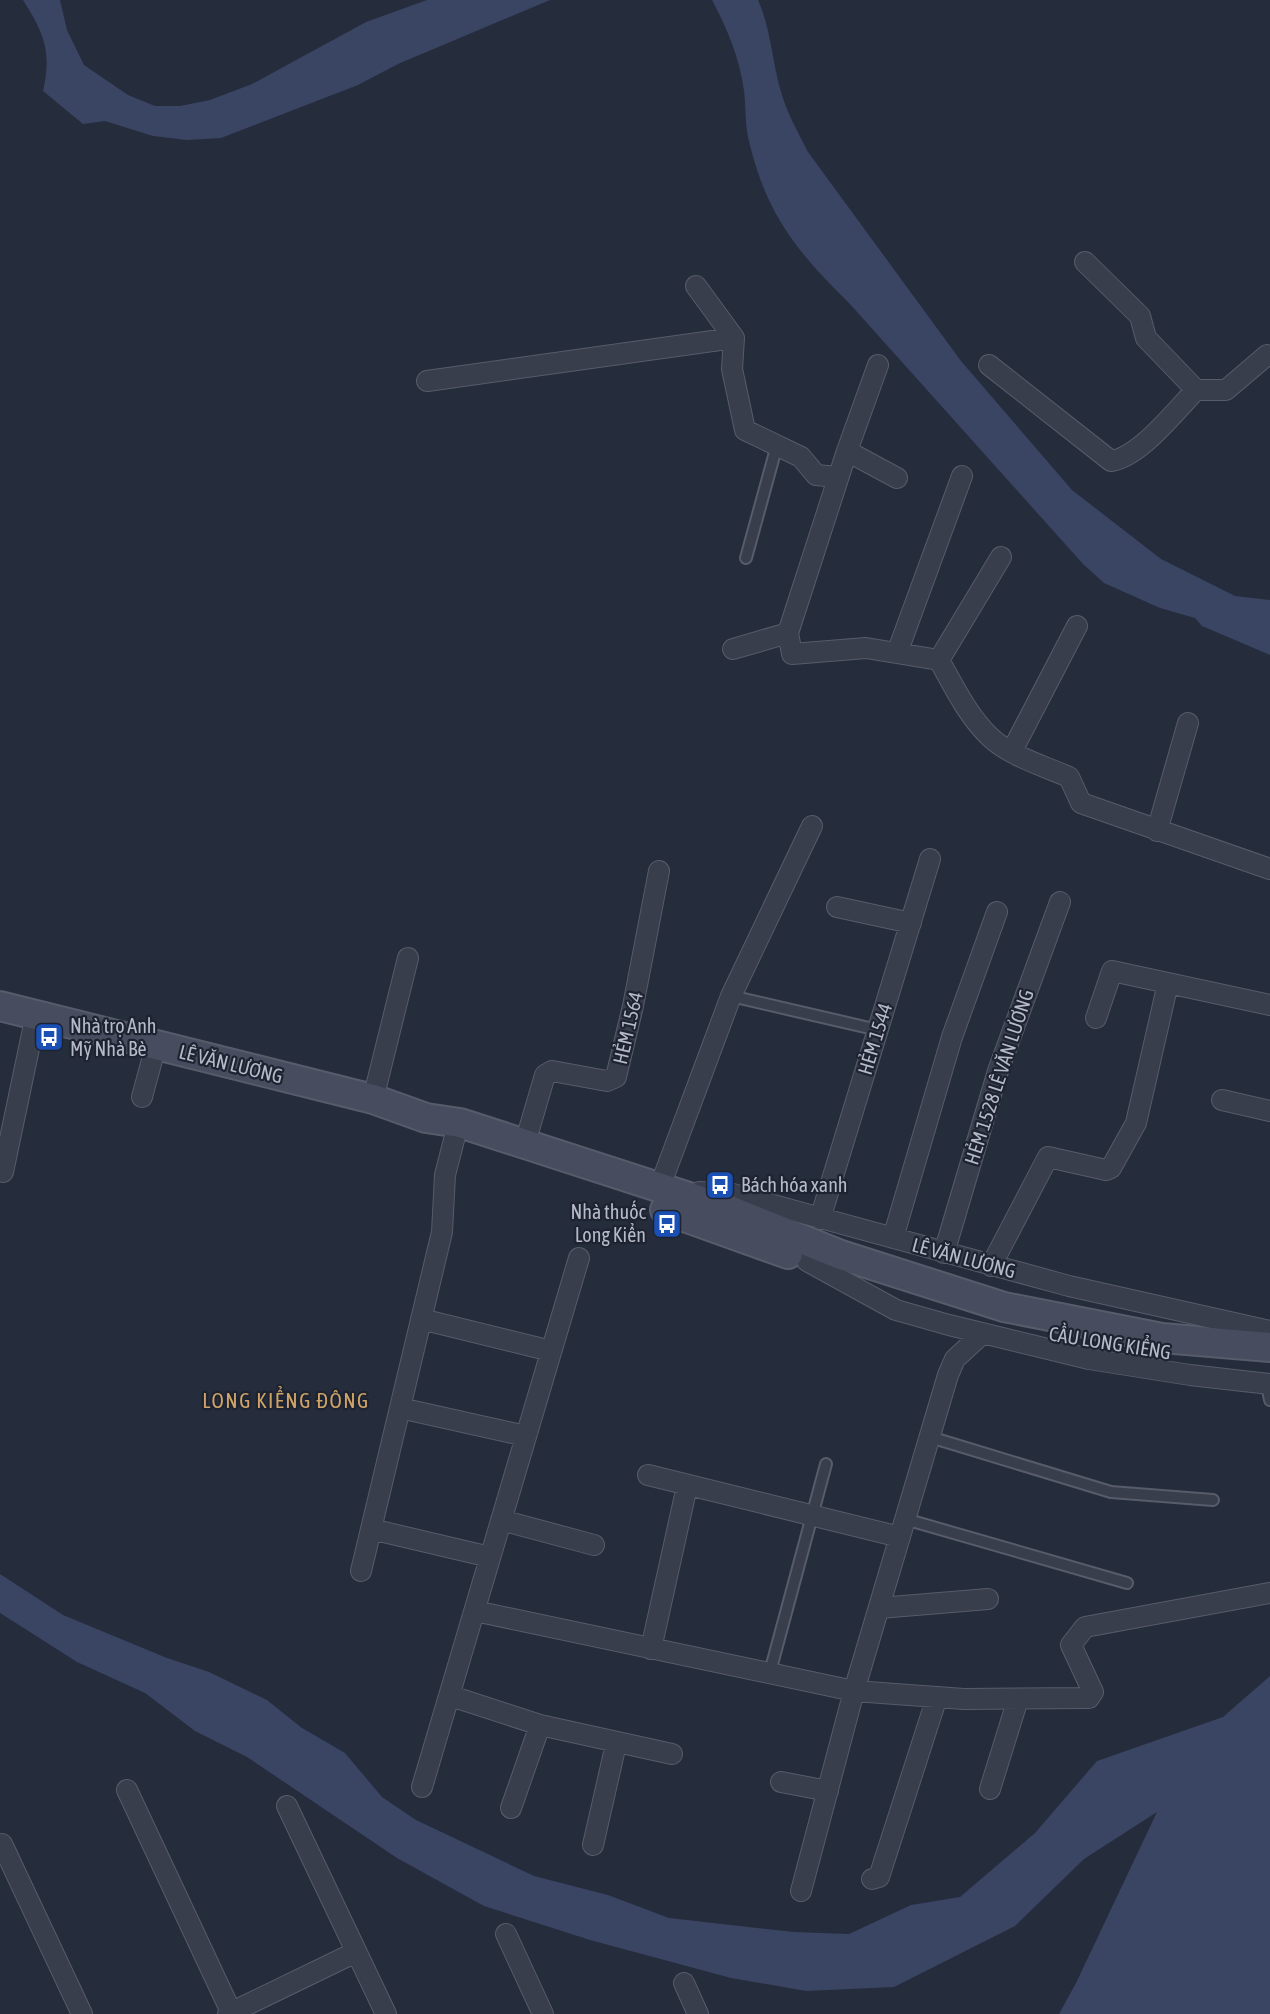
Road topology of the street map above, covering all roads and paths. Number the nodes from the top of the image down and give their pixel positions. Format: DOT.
graph roads {
  1 [pos="1085,262"];
  2 [pos="696,286"];
  3 [pos="734,338"];
  4 [pos="1270,356"];
  5 [pos="878,365"];
  6 [pos="989,365"];
  7 [pos="427,381"];
  8 [pos="1196,390"];
  9 [pos="777,445"];
  10 [pos="847,451"];
  11 [pos="962,476"];
  12 [pos="838,477"];
  13 [pos="897,478"];
  14 [pos="1001,557"];
  15 [pos="746,558"];
  16 [pos="1077,626"];
  17 [pos="788,633"];
  18 [pos="733,649"];
  19 [pos="897,653"];
  20 [pos="939,660"];
  21 [pos="1188,723"];
  22 [pos="1012,751"];
  23 [pos="812,826"];
  24 [pos="1157,831"];
  25 [pos="930,859"];
  26 [pos="1270,869"];
  27 [pos="659,871"];
  28 [pos="1060,902"];
  29 [pos="837,907"];
  30 [pos="997,912"];
  31 [pos="911,923"];
  32 [pos="408,958"];
  33 [pos="1168,983"];
  34 [pos="731,996"];
  35 [pos="1270,1005"];
  36 [pos="0,1006"];
  37 [pos="1096,1018"];
  38 [pos="35,1019"];
  39 [pos="878,1030"];
  40 [pos="155,1049"];
  41 [pos="142,1094"];
  42 [pos="373,1099"];
  43 [pos="1222,1100"];
  44 [pos="1270,1111"];
  45 [pos="426,1118"];
  46 [pos="455,1137"];
  47 [pos="525,1143"];
  48 [pos="3,1172"];
  49 [pos="659,1189"];
  50 [pos="820,1219"];
  51 [pos="893,1238"];
  52 [pos="944,1253"];
  53 [pos="579,1258"];
  54 [pos="807,1261"];
  55 [pos="991,1266"];
  56 [pos="955,1302"];
  57 [pos="422,1319"];
  58 [pos="1270,1331"];
  59 [pos="982,1334"];
  60 [pos="1270,1347"];
  61 [pos="551,1351"];
  62 [pos="1269,1382"];
  63 [pos="400,1408"];
  64 [pos="526,1436"];
  65 [pos="930,1437"];
  66 [pos="826,1464"];
  67 [pos="648,1475"];
  68 [pos="687,1486"];
  69 [pos="1213,1500"];
  70 [pos="812,1516"];
  71 [pos="501,1520"];
  72 [pos="903,1528"];
  73 [pos="371,1529"];
  74 [pos="594,1545"];
  75 [pos="490,1557"];
  76 [pos="361,1571"];
  77 [pos="1127,1583"];
  78 [pos="1269,1593"];
  79 [pos="988,1599"];
  80 [pos="879,1608"];
  81 [pos="475,1611"];
  82 [pos="651,1649"];
  83 [pos="770,1672"];
  84 [pos="854,1691"];
  85 [pos="451,1696"];
  86 [pos="937,1697"];
  87 [pos="1018,1699"];
  88 [pos="540,1725"];
  89 [pos="616,1744"];
  90 [pos="672,1754"];
  91 [pos="782,1782"];
  92 [pos="422,1787"];
  93 [pos="990,1789"];
  94 [pos="127,1790"];
  95 [pos="828,1791"];
  96 [pos="287,1806"];
  97 [pos="511,1808"];
  98 [pos="2,1844"];
  99 [pos="593,1845"];
  100 [pos="872,1879"];
  101 [pos="801,1891"];
  102 [pos="506,1934"];
  103 [pos="356,1952"];
  104 [pos="684,1983"];
  105 [pos="82,2014"];
  106 [pos="230,2014"];
  107 [pos="386,2014"];
  108 [pos="543,2014"];
  109 [pos="698,2014"];
  1 -- 8 [label="street"];
  2 -- 3 [label="street"];
  3 -- 7 [label="street"];
  3 -- 9 [label="street"];
  4 -- 8 [label="street"];
  5 -- 10 [label="street"];
  6 -- 8 [label="street"];
  9 -- 12 [label="street"];
  9 -- 15 [label="lane"];
  10 -- 12 [label="street"];
  10 -- 13 [label="street"];
  11 -- 19 [label="street"];
  12 -- 17 [label="street"];
  14 -- 20 [label="street"];
  16 -- 22 [label="street"];
  17 -- 18 [label="street"];
  17 -- 19 [label="street"];
  19 -- 20 [label="street"];
  20 -- 22 [label="street"];
  21 -- 24 [label="street"];
  22 -- 24 [label="street"];
  23 -- 34 [label="street"];
  24 -- 26 [label="street"];
  25 -- 31 [label="street, HẺM 1544"];
  27 -- 47 [label="street, HẺM 1564"];
  28 -- 52 [label="street, HẺM 1528 LÊ VĂN LƯƠNG"];
  29 -- 31 [label="street"];
  30 -- 51 [label="street"];
  31 -- 39 [label="street, HẺM 1544"];
  32 -- 42 [label="street"];
  33 -- 35 [label="street"];
  33 -- 37 [label="street"];
  33 -- 55 [label="street"];
  34 -- 39 [label="lane"];
  34 -- 49 [label="street"];
  36 -- 38 [label="main road, LÊ VĂN LƯƠNG"];
  38 -- 40 [label="main road, LÊ VĂN LƯƠNG"];
  38 -- 48 [label="street"];
  39 -- 50 [label="street, HẺM 1544"];
  40 -- 41 [label="street"];
  40 -- 42 [label="main road, LÊ VĂN LƯƠNG"];
  42 -- 45 [label="main road, LÊ VĂN LƯƠNG"];
  43 -- 44 [label="street"];
  45 -- 46 [label="main road, LÊ VĂN LƯƠNG"];
  45 -- 47 [label="main road, LÊ VĂN LƯƠNG"];
  46 -- 54 [label="main road, LÊ VĂN LƯƠNG"];
  46 -- 57 [label="street"];
  47 -- 49 [label="main road, LÊ VĂN LƯƠNG"];
  49 -- 50 [label="street, LÊ VĂN LƯƠNG"];
  49 -- 56 [label="main road, LÊ VĂN LƯƠNG"];
  50 -- 51 [label="street, LÊ VĂN LƯƠNG"];
  51 -- 52 [label="street, LÊ VĂN LƯƠNG"];
  52 -- 55 [label="street, LÊ VĂN LƯƠNG"];
  53 -- 61 [label="street"];
  54 -- 56 [label="main road, LÊ VĂN LƯƠNG"];
  54 -- 59 [label="street, LÊ VĂN LƯƠNG"];
  55 -- 58 [label="street, LÊ VĂN LƯƠNG"];
  56 -- 60 [label="main road, CẦU LONG KIỂNG"];
  56 -- 62 [label="main road, CẦU LONG KIỂNG"];
  57 -- 61 [label="street"];
  57 -- 63 [label="street"];
  59 -- 62 [label="street, LÊ VĂN LƯƠNG"];
  59 -- 65 [label="street"];
  61 -- 64 [label="street"];
  63 -- 64 [label="street"];
  63 -- 73 [label="street"];
  64 -- 71 [label="street"];
  65 -- 69 [label="lane"];
  65 -- 72 [label="street"];
  66 -- 70 [label="lane"];
  67 -- 68 [label="street"];
  68 -- 70 [label="street"];
  68 -- 82 [label="street"];
  70 -- 72 [label="street"];
  70 -- 83 [label="lane"];
  71 -- 74 [label="street"];
  71 -- 75 [label="street"];
  72 -- 77 [label="lane"];
  72 -- 80 [label="street"];
  73 -- 75 [label="street"];
  73 -- 76 [label="street"];
  75 -- 81 [label="street"];
  78 -- 87 [label="street"];
  79 -- 80 [label="street"];
  80 -- 84 [label="street"];
  81 -- 82 [label="street"];
  81 -- 85 [label="street"];
  82 -- 83 [label="street"];
  83 -- 84 [label="street"];
  84 -- 86 [label="street"];
  84 -- 95 [label="street"];
  85 -- 88 [label="street"];
  85 -- 92 [label="street"];
  86 -- 87 [label="street"];
  86 -- 100 [label="street"];
  87 -- 93 [label="street"];
  88 -- 89 [label="street"];
  88 -- 97 [label="street"];
  89 -- 90 [label="street"];
  89 -- 99 [label="street"];
  91 -- 95 [label="street"];
  94 -- 106 [label="street"];
  95 -- 101 [label="street"];
  96 -- 103 [label="street"];
  98 -- 105 [label="street"];
  102 -- 108 [label="street"];
  103 -- 106 [label="street"];
  103 -- 107 [label="street"];
  104 -- 109 [label="street"];
}
